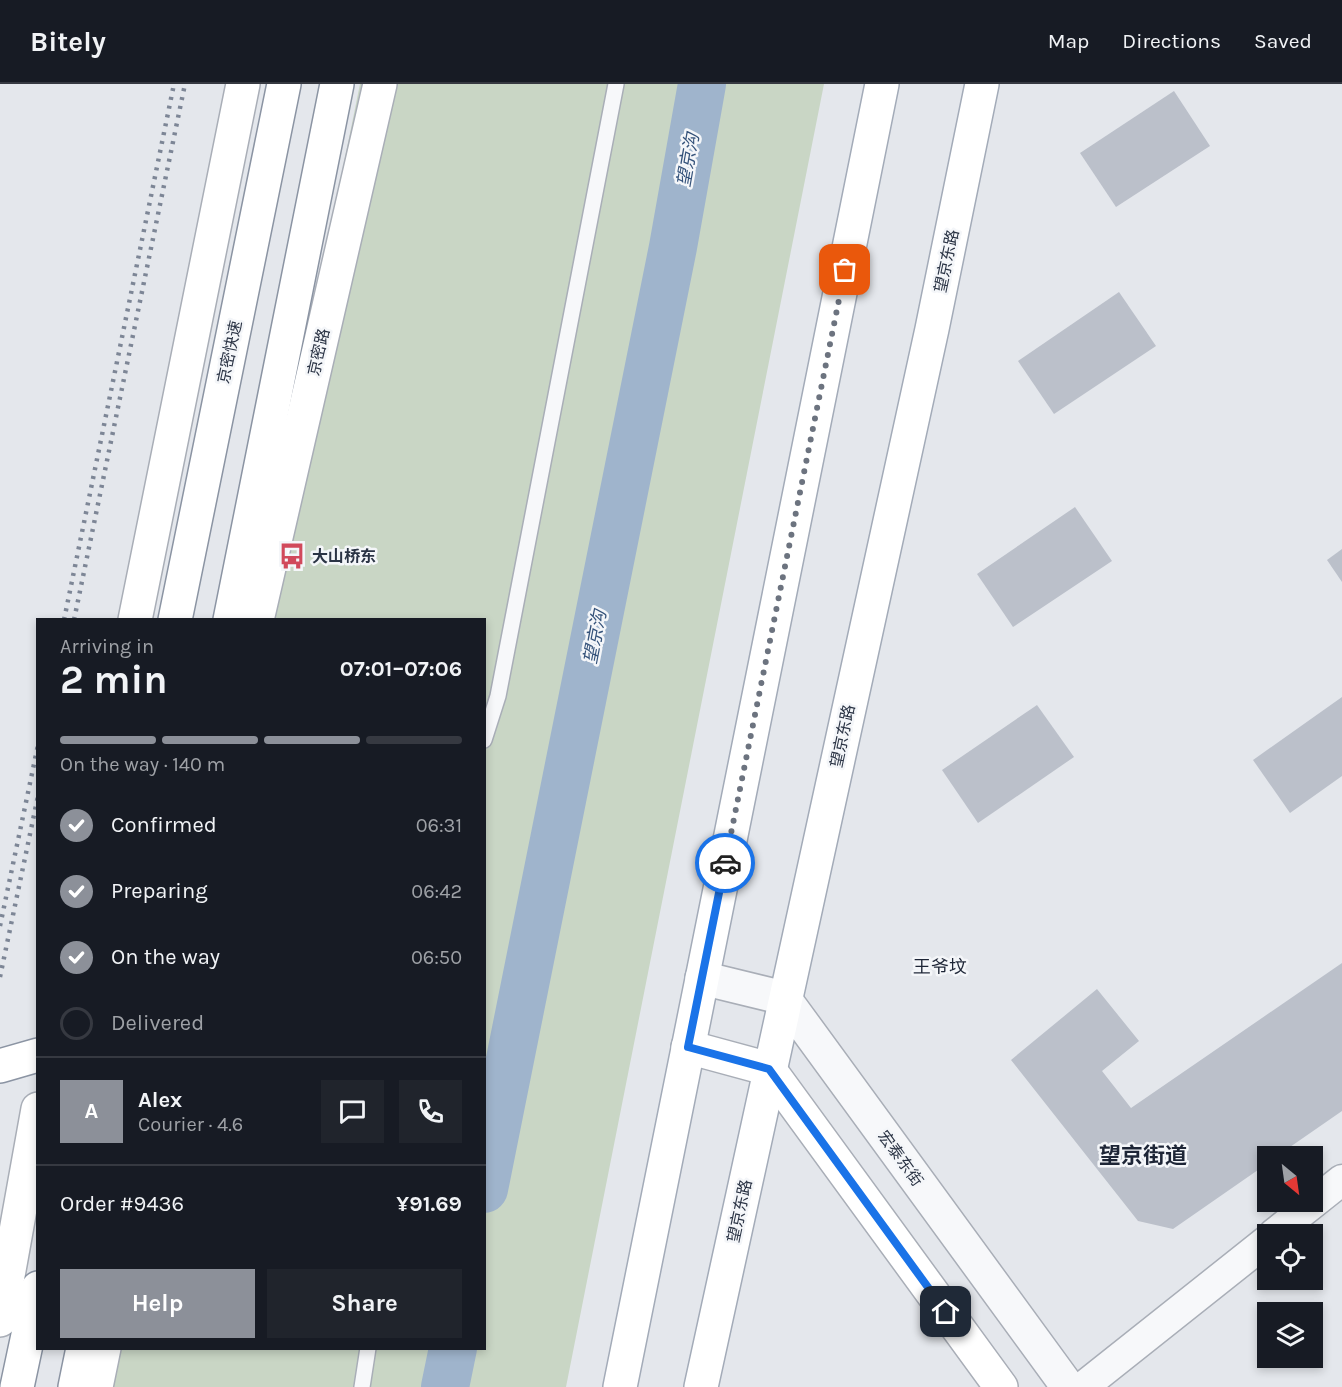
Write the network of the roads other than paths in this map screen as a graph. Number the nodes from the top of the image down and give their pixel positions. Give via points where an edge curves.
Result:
1 (243, 84) edge
2 (284, 84) edge
3 (337, 84) edge
4 (380, 84) edge
5 (616, 84) edge
6 (882, 84) edge
7 (982, 84) edge
8 (135, 618) edge
9 (175, 618) edge
10 (230, 618) edge
11 (257, 618) edge
12 (486, 734) edge
13 (702, 978) junction
14 (784, 998) junction
15 (688, 1047) junction
16 (36, 1056) edge
17 (0, 1066) edge
18 (769, 1069) junction
19 (36, 1119) edge
20 (1342, 1180) edge
21 (1287, 1224) edge
22 (1257, 1248) edge
23 (36, 1297) edge
24 (0, 1320) edge
25 (83, 1350) edge
26 (104, 1350) edge
27 (368, 1350) edge
28 (17, 1387) edge
29 (75, 1387) edge
30 (96, 1387) edge
31 (362, 1387) edge
32 (620, 1387) edge
33 (701, 1387) edge
34 (1000, 1387) edge
35 (1068, 1387) edge
36 (1083, 1387) edge

1 - 8 main road
2 - 9 main road, 京密快速
3 - 10 main road
4 - 11 main road, 京密路
5 - 12 lane via 498,696
6 - 13 main road
7 - 14 main road, 望京东路
13 - 14 street
13 - 15 main road
14 - 18 main road, 望京东路
14 - 35 street, 宏泰东街
15 - 18 main road
15 - 32 main road
16 - 17 main road
18 - 33 main road, 望京东路
18 - 34 main road
19 - 24 main road
20 - 21 street
22 - 36 street
23 - 28 main road
25 - 29 main road
26 - 30 main road
27 - 31 lane

